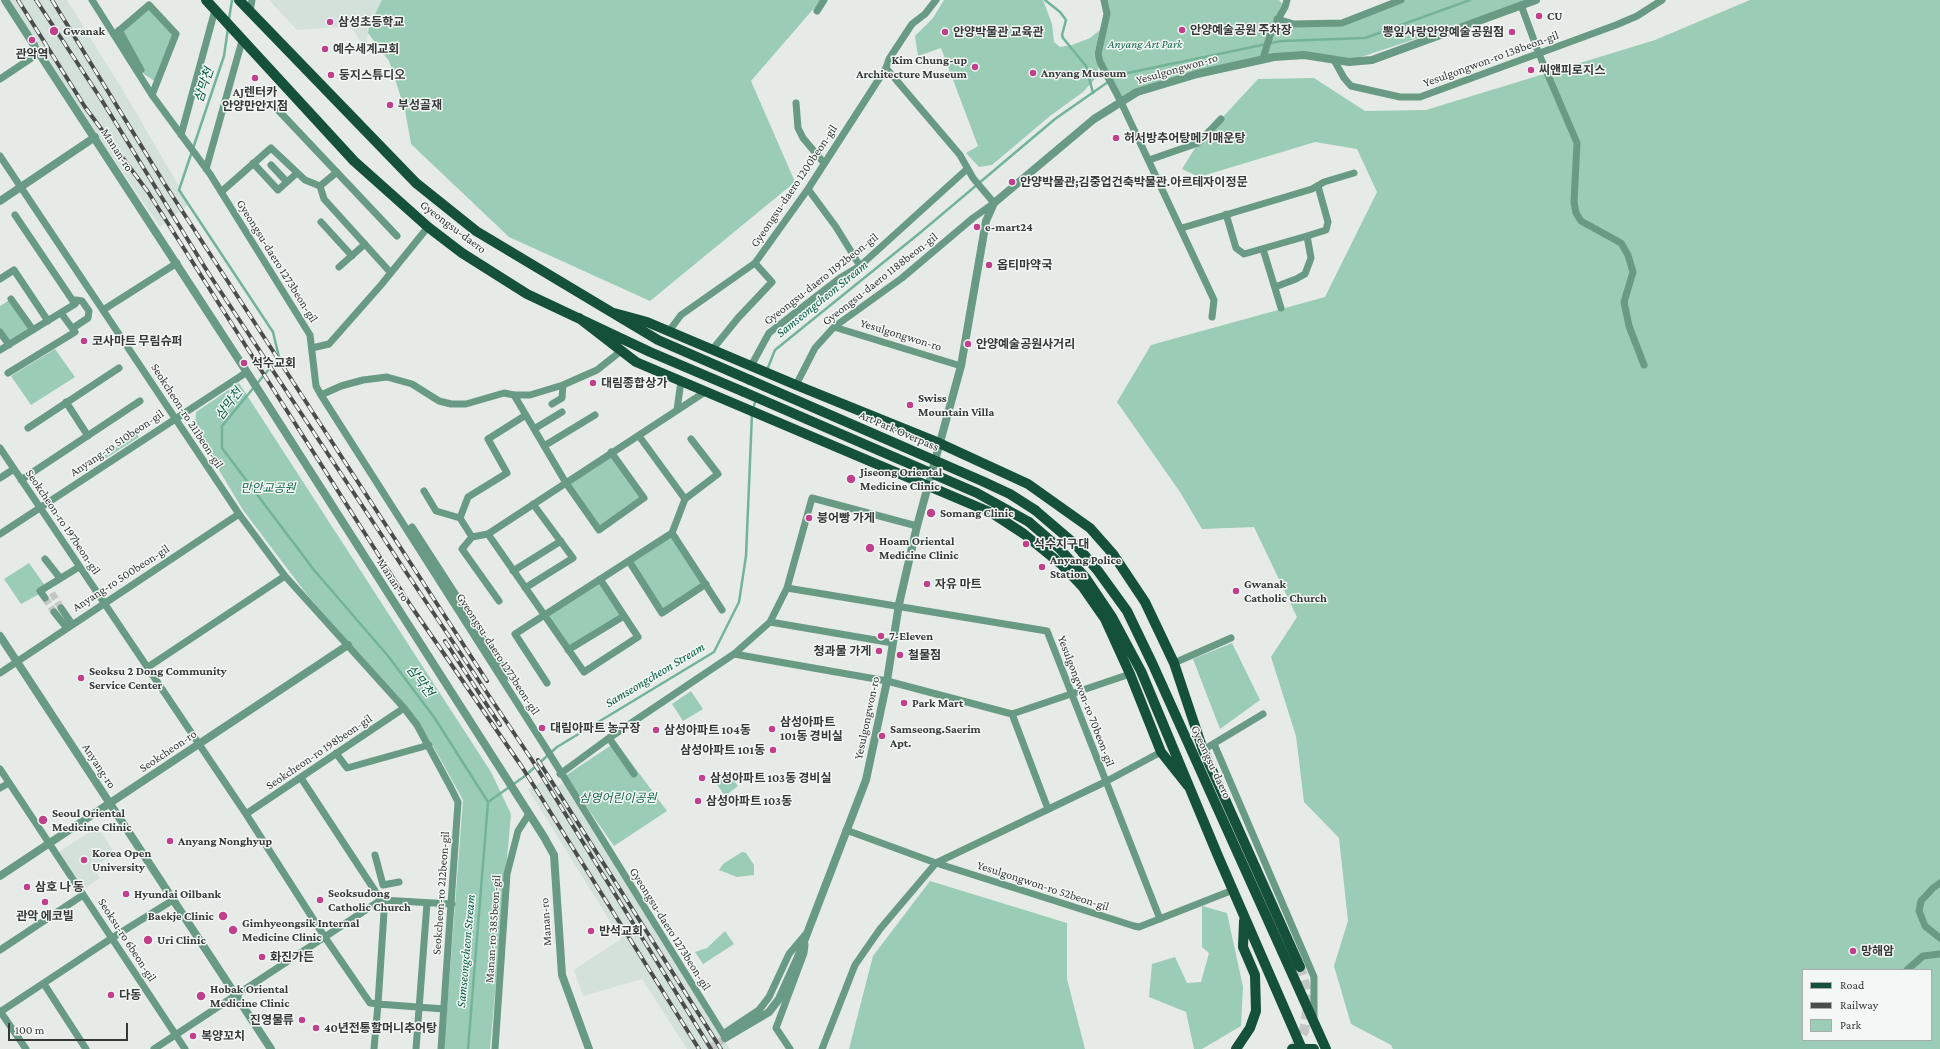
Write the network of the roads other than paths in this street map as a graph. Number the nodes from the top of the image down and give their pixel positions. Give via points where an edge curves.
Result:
1 (5, 0) edge
2 (92, 0) edge
3 (206, 0) edge
4 (239, 0) edge
5 (252, 0) edge
6 (824, 0) edge
7 (936, 0) edge
8 (1104, 0) edge
9 (1287, 0) edge
10 (1401, 0) edge
11 (1536, 0) edge
12 (1662, 0) edge
13 (1521, 5) junction
14 (250, 11) junction
15 (817, 11) dead end
16 (216, 12) junction
17 (1277, 19) junction
18 (117, 33) junction
19 (240, 39) junction
20 (37, 49) junction
21 (1539, 54) junction
22 (1264, 56) junction
23 (1334, 60) junction
24 (886, 68) junction
25 (144, 74) dead end
26 (0, 79) edge
27 (152, 95) junction
28 (1119, 98) junction
29 (796, 103) dead end
30 (278, 110) dead end
31 (1221, 119) dead end
32 (94, 137) junction
33 (182, 137) junction
34 (0, 156) edge
35 (1149, 160) junction
36 (253, 163) junction
37 (824, 163) junction
38 (271, 165) dead end
39 (205, 168) junction
40 (967, 169) junction
41 (337, 172) junction
42 (297, 173) junction
43 (1354, 173) dead end
44 (287, 182) junction
45 (320, 186) junction
46 (1318, 186) junction
47 (21, 187) junction
48 (808, 189) junction
49 (221, 192) junction
50 (992, 199) junction
51 (0, 201) edge
52 (1226, 214) junction
53 (15, 215) dead end
54 (322, 222) dead end
55 (428, 227) junction
56 (1182, 228) junction
57 (397, 236) dead end
58 (1307, 236) junction
59 (365, 244) junction
60 (1262, 249) junction
61 (352, 256) junction
62 (176, 263) junction
63 (755, 263) junction
64 (860, 266) junction
65 (339, 267) dead end
66 (390, 272) junction
67 (0, 279) edge
68 (1275, 286) junction
69 (11, 299) dead end
70 (76, 300) dead end
71 (1281, 308) dead end
72 (103, 310) junction
73 (61, 313) junction
74 (614, 313) junction
75 (1212, 317) dead end
76 (579, 318) junction
77 (48, 321) junction
78 (834, 327) junction
79 (73, 328) junction
80 (33, 330) junction
81 (669, 331) junction
82 (0, 332) edge
83 (9, 345) junction
84 (312, 348) junction
85 (0, 350) edge
86 (712, 350) junction
87 (621, 351) junction
88 (1644, 365) dead end
89 (961, 366) junction
90 (752, 367) junction
91 (119, 368) dead end
92 (8, 372) dead end
93 (249, 374) junction
94 (750, 380) joint
95 (681, 381) junction
96 (792, 384) junction
97 (563, 385) junction
98 (705, 392) junction
99 (320, 395) junction
100 (514, 395) junction
101 (140, 401) dead end
102 (66, 402) junction
103 (552, 404) dead end
104 (677, 410) junction
105 (562, 412) dead end
106 (526, 415) junction
107 (595, 415) dead end
108 (175, 418) junction
109 (28, 428) dead end
110 (534, 429) junction
111 (88, 436) junction
112 (639, 436) junction
113 (691, 440) dead end
114 (939, 443) junction
115 (544, 446) junction
116 (0, 448) edge
117 (611, 452) junction
118 (14, 469) junction
119 (0, 478) edge
120 (22, 480) junction
121 (566, 484) junction
122 (928, 487) junction
123 (424, 491) dead end
124 (685, 499) junction
125 (533, 504) junction
126 (40, 507) junction
127 (1035, 510) joint
128 (239, 514) junction
129 (460, 518) junction
130 (917, 526) junction
131 (412, 527) dead end
132 (672, 533) junction
133 (0, 534) edge
134 (488, 534) junction
135 (472, 537) junction
136 (561, 541) junction
137 (45, 559) dead end
138 (629, 561) junction
139 (79, 567) junction
140 (513, 571) junction
141 (285, 576) junction
142 (60, 578) junction
143 (600, 580) junction
144 (706, 584) junction
145 (48, 586) junction
146 (525, 588) junction
147 (787, 588) junction
148 (52, 593) tunnel mouth
149 (45, 598) dead end
150 (499, 601) dead end
151 (105, 602) junction
152 (899, 606) junction
153 (61, 608) tunnel mouth
154 (722, 610) dead end
155 (54, 612) tunnel mouth
156 (544, 616) junction
157 (624, 616) junction
158 (770, 622) junction
159 (69, 626) junction
160 (0, 636) edge
161 (1231, 638) dead end
162 (893, 643) junction
163 (348, 645) junction
164 (483, 645) junction
165 (568, 650) junction
166 (734, 654) junction
167 (17, 661) junction
168 (1174, 663) junction
169 (148, 667) junction
170 (0, 673) edge
171 (1130, 674) junction
172 (509, 677) dead end
173 (887, 681) junction
174 (547, 683) dead end
175 (1072, 693) junction
176 (404, 708) junction
177 (1012, 714) junction
178 (1263, 714) dead end
179 (609, 738) junction
180 (1214, 744) junction
181 (199, 745) junction
182 (428, 745) junction
183 (1161, 752) junction
184 (1204, 752) junction
185 (336, 753) junction
186 (0, 769) edge
187 (559, 773) junction
188 (634, 774) dead end
189 (301, 778) junction
190 (1206, 781) junction
191 (1105, 782) junction
192 (9, 783) junction
193 (1188, 786) junction
194 (0, 788) edge
195 (110, 804) junction
196 (1048, 809) junction
197 (246, 814) junction
198 (529, 814) junction
199 (846, 830) junction
200 (49, 844) junction
201 (375, 856) dead end
202 (936, 863) junction
203 (0, 876) edge
204 (399, 882) dead end
205 (1940, 883) edge
206 (1233, 890) junction
207 (83, 895) junction
208 (173, 900) junction
209 (381, 900) junction
210 (427, 903) junction
211 (452, 904) junction
212 (1244, 917) junction
213 (1160, 919) junction
214 (807, 934) junction
215 (324, 936) junction
216 (112, 938) junction
217 (1940, 938) edge
218 (0, 950) edge
219 (1940, 954) edge
220 (1300, 967) tunnel mouth
221 (1908, 969) edge
222 (44, 984) junction
223 (235, 995) junction
224 (378, 1004) junction
225 (419, 1007) junction
226 (444, 1009) junction
227 (0, 1012) edge
228 (1314, 1020) junction
229 (176, 1034) junction
230 (725, 1038) tunnel mouth
231 (26, 1049) edge
232 (86, 1049) edge
233 (154, 1049) edge
234 (185, 1049) edge
235 (271, 1049) edge
236 (374, 1049) edge
237 (416, 1049) edge
238 (441, 1049) edge
239 (494, 1049) edge
240 (589, 1049) edge
241 (790, 1049) edge
242 (822, 1049) edge
243 (1236, 1049) edge
244 (1292, 1049) edge
245 (1302, 1049) edge
246 (1314, 1049) edge
247 (1326, 1049) edge

1 - 20 street, Manan-ro
2 - 18 street
3 - 16 main road, Gyeongsu-daero
4 - 14 main road, Gyeongsu-daero
5 - 14 street
6 - 15 street
7 - 24 street, Gyeongsu-daero 1200beon-gil via 925,14 912,24
8 - 28 street via 1107,14 1098,54
9 - 17 street
10 - 17 street via 1342,23 1294,24
11 - 13 street, Yesulgongwon-ro
12 - 21 street, Yesulgongwon-ro 138beon-gil via 1637,16
13 - 21 street
13 - 23 street, Yesulgongwon-ro via 1372,60
14 - 74 main road, Gyeongsu-daero via 416,183 476,231
16 - 19 main road, Gyeongsu-daero
16 - 33 street
17 - 22 street via 1270,32
18 - 25 street
18 - 27 street
18 - 27 street via 149,5 176,34
19 - 39 street
19 - 55 main road, Gyeongsu-daero via 354,161
20 - 26 street
20 - 32 street, Manan-ro
21 - 23 street, Yesulgongwon-ro 138beon-gil via 1420,97 1400,97 1351,86
21 - 88 street via 1577,143 1574,202 1576,213 1581,221 1621,243 1628,255 1632,272 1624,302 1629,326
22 - 23 street, Yesulgongwon-ro via 1304,55
22 - 28 street, Yesulgongwon-ro
24 - 37 street, Gyeongsu-daero 1200beon-gil
24 - 40 street via 960,155
27 - 33 street
28 - 35 street
28 - 50 street, Yesulgongwon-ro
29 - 37 street via 798,128
30 - 41 street
31 - 35 street via 1198,143
32 - 47 street
32 - 62 street, Manan-ro
33 - 39 street, Gyeongsu-daero 1273beon-gil
34 - 47 street, Seokcheon-ro 211beon-gil
35 - 56 street
36 - 42 street via 271,148
36 - 44 street via 278,190
36 - 49 street
37 - 48 street, Gyeongsu-daero 1200beon-gil
38 - 44 street
39 - 49 street, Gyeongsu-daero 1273beon-gil
40 - 50 street
40 - 64 street, Gyeongsu-daero 1192beon-gil
41 - 45 street
41 - 57 street
42 - 44 street
42 - 45 street via 305,180
43 - 46 street
45 - 59 street via 324,199
46 - 52 street
46 - 58 street via 1328,222 1326,230
47 - 51 street
47 - 72 street, Seokcheon-ro 211beon-gil
48 - 63 street, Gyeongsu-daero 1200beon-gil
48 - 64 street
49 - 84 street, Gyeongsu-daero 1273beon-gil via 310,335
50 - 78 street, Gyeongsu-daero 1188beon-gil via 902,278
50 - 89 street, Yesulgongwon-ro
52 - 56 street
52 - 60 street via 1236,248 1244,254
53 - 73 street via 75,304
54 - 61 street
55 - 66 street
55 - 76 main road, Gyeongsu-daero via 462,253 527,294
56 - 75 street via 1214,300
58 - 60 street
58 - 68 street via 1311,258 1305,274
59 - 61 street
59 - 66 street
60 - 68 street
61 - 65 street
62 - 72 street
62 - 93 street, Manan-ro
63 - 81 street, Gyeongsu-daero 1200beon-gil via 681,315
63 - 86 street via 772,282
64 - 90 street, Gyeongsu-daero 1192beon-gil via 840,278 769,333
66 - 84 street via 381,286 328,344
67 - 77 street via 14,270
68 - 71 street
69 - 80 street
70 - 79 street via 82,301 89,311 88,318
72 - 108 street, Seokcheon-ro 211beon-gil
73 - 77 street
73 - 79 street
74 - 81 main road
74 - 94 main road, Gyeongsu-daero via 658,340
76 - 87 main road
76 - 193 main road, Gyeongsu-daero, bridge via 650,352 976,493 1029,522 1084,576 1112,616 1141,672
77 - 80 street
78 - 89 street, Yesulgongwon-ro
78 - 96 street, Gyeongsu-daero 1188beon-gil via 815,348
79 - 92 street via 75,332
80 - 83 street
81 - 86 main road
82 - 83 street
83 - 85 street
84 - 99 street, Gyeongsu-daero 1273beon-gil via 316,386
86 - 90 main road
87 - 95 main road via 636,362
87 - 97 street via 597,370
89 - 114 street, Yesulgongwon-ro
90 - 96 main road
91 - 102 street
93 - 108 street, Anyang-ro 510beon-gil
93 - 198 street, Manan-ro
94 - 127 main road, Art Park Overpass, bridge via 982,480
95 - 98 main road
95 - 104 street
96 - 114 main road
97 - 100 street via 530,395
97 - 103 street via 562,398
98 - 104 street
98 - 122 main road
99 - 100 street via 363,380 387,377 412,384 439,401 450,404 466,404 504,393
99 - 164 street, Gyeongsu-daero 1273beon-gil
100 - 106 street
101 - 111 street
102 - 109 street
102 - 111 street
104 - 112 street
105 - 110 street
106 - 110 street
106 - 129 street via 488,439 507,473 468,497
107 - 115 street
108 - 126 street, Anyang-ro 510beon-gil
108 - 128 street, Seokcheon-ro 211beon-gil
110 - 115 street
111 - 120 street
112 - 117 street
112 - 124 street
113 - 124 street via 718,474
114 - 122 street, Yesulgongwon-ro
114 - 168 main road via 1028,484 1090,528 1113,554 1145,602
115 - 121 street
116 - 118 street, Seokcheon-ro 197beon-gil
117 - 121 street
117 - 121 street via 644,498 625,512 599,530
118 - 119 street
118 - 120 street, Seokcheon-ro 197beon-gil
120 - 126 street, Seokcheon-ro 197beon-gil
121 - 125 street
122 - 130 street, Yesulgongwon-ro
122 - 171 main road via 992,513 1024,534 1062,565 1082,586 1105,619
123 - 129 street via 436,511
124 - 132 street
125 - 134 street
125 - 136 street
126 - 133 street, Anyang-ro 510beon-gil
126 - 139 street, Seokcheon-ro 197beon-gil
127 - 190 main road, Gyeongsu-daero via 1076,545 1127,611
128 - 141 street, Seokcheon-ro 211beon-gil
128 - 151 street, Anyang-ro 500beon-gil
129 - 135 street
130 - 147 street via 812,498
130 - 152 street, Yesulgongwon-ro
131 - 164 street
132 - 138 street
132 - 144 street
134 - 135 street
134 - 140 street
135 - 150 street via 462,549
136 - 140 street
136 - 146 street via 573,558
137 - 142 street
138 - 143 street
138 - 144 street via 662,612
139 - 142 street
139 - 151 street, Seokcheon-ro 197beon-gil
140 - 146 street
141 - 163 street, Seokcheon-ro 211beon-gil
141 - 169 street
142 - 145 street
143 - 156 street
143 - 157 street
144 - 154 street
145 - 148 street
145 - 149 street via 40,591
146 - 156 street
147 - 152 street
147 - 158 street
151 - 159 street, Anyang-ro 500beon-gil
151 - 169 street, Seokcheon-ro 197beon-gil
152 - 162 street, Yesulgongwon-ro
152 - 175 street, Yesulgongwon-ro 70beon-gil via 1047,631
153 - 159 street
155 - 159 street
156 - 165 street
156 - 174 street via 516,634
157 - 165 street
157 - 165 street via 638,637 584,672
158 - 162 street
158 - 166 street
159 - 167 street, Anyang-ro 500beon-gil
160 - 167 street, Anyang-ro
161 - 168 street
162 - 173 street, Yesulgongwon-ro
163 - 176 street, Seokcheon-ro 212beon-gil
163 - 181 street, Seokcheon-ro
164 - 172 street
164 - 187 street, Gyeongsu-daero 1273beon-gil
166 - 173 street
166 - 179 street
167 - 170 street, Anyang-ro 500beon-gil
167 - 195 street, Anyang-ro
168 - 184 main road
169 - 181 street, Seokcheon-ro 197beon-gil
171 - 175 street
171 - 183 main road
173 - 177 street
173 - 199 street, Yesulgongwon-ro via 866,780
175 - 177 street
175 - 191 street, Yesulgongwon-ro 70beon-gil
176 - 182 street, Seokcheon-ro 212beon-gil
176 - 185 street, Seokcheon-ro 198beon-gil
177 - 196 street
178 - 180 street
179 - 187 street
179 - 188 street
180 - 184 street
180 - 228 street via 1314,977
181 - 195 street, Seokcheon-ro
181 - 197 street
182 - 185 street via 347,768
182 - 211 street, Seokcheon-ro 212beon-gil via 458,802
183 - 191 street
183 - 193 main road
184 - 190 main road
184 - 220 main road
185 - 189 street, Seokcheon-ro 198beon-gil
186 - 192 street, Seoksu-ro 6beon-gil
187 - 214 street, Gyeongsu-daero 1273beon-gil via 723,1034 758,1010 768,997 789,954
189 - 197 street, Seokcheon-ro 198beon-gil
189 - 209 street
190 - 228 main road, Gyeongsu-daero
191 - 196 street
191 - 213 street, Yesulgongwon-ro 70beon-gil
192 - 194 street
192 - 200 street, Seoksu-ro 6beon-gil
193 - 206 main road
195 - 200 street, Seokcheon-ro
195 - 208 street, Anyang-ro
196 - 202 street
197 - 215 street
198 - 239 street, Manan-ro 385beon-gil via 518,831 507,874
198 - 240 street, Manan-ro via 554,855 562,975
199 - 202 street, Yesulgongwon-ro 52beon-gil
199 - 214 street, Yesulgongwon-ro
200 - 203 street, Seokcheon-ro
200 - 207 street, Seoksu-ro 6beon-gil
201 - 204 street via 383,885
202 - 213 street, Yesulgongwon-ro 52beon-gil via 1134,926 1139,927
202 - 242 street via 880,929 855,965
205 - 217 street via 1921,901 1919,911 1925,926
206 - 212 main road
206 - 213 street, Yesulgongwon-ro 52beon-gil
207 - 216 street, Seoksu-ro 6beon-gil
207 - 218 street
208 - 216 street
208 - 223 street, Anyang-ro
209 - 210 street
209 - 215 street
209 - 224 street via 384,912
210 - 211 street
210 - 225 street
211 - 226 street, Seokcheon-ro 212beon-gil
212 - 243 main road via 1243,947 1254,975 1256,1011 1250,1028
212 - 245 main road
214 - 230 street, Yesulgongwon-ro via 779,999 768,1012
214 - 241 street via 804,953 776,1028
215 - 223 street
215 - 224 street via 370,1003
216 - 222 street
216 - 229 street, Seoksu-ro 6beon-gil
219 - 221 street via 1923,956
222 - 227 street
222 - 232 street
223 - 229 street
223 - 235 street, Anyang-ro
224 - 225 street
224 - 236 street
225 - 226 street
225 - 237 street
226 - 238 street, Seokcheon-ro 212beon-gil
227 - 231 street
228 - 247 main road, Gyeongsu-daero
229 - 233 street
229 - 234 street, Seoksu-ro 6beon-gil
244 - 246 main road, bridge

